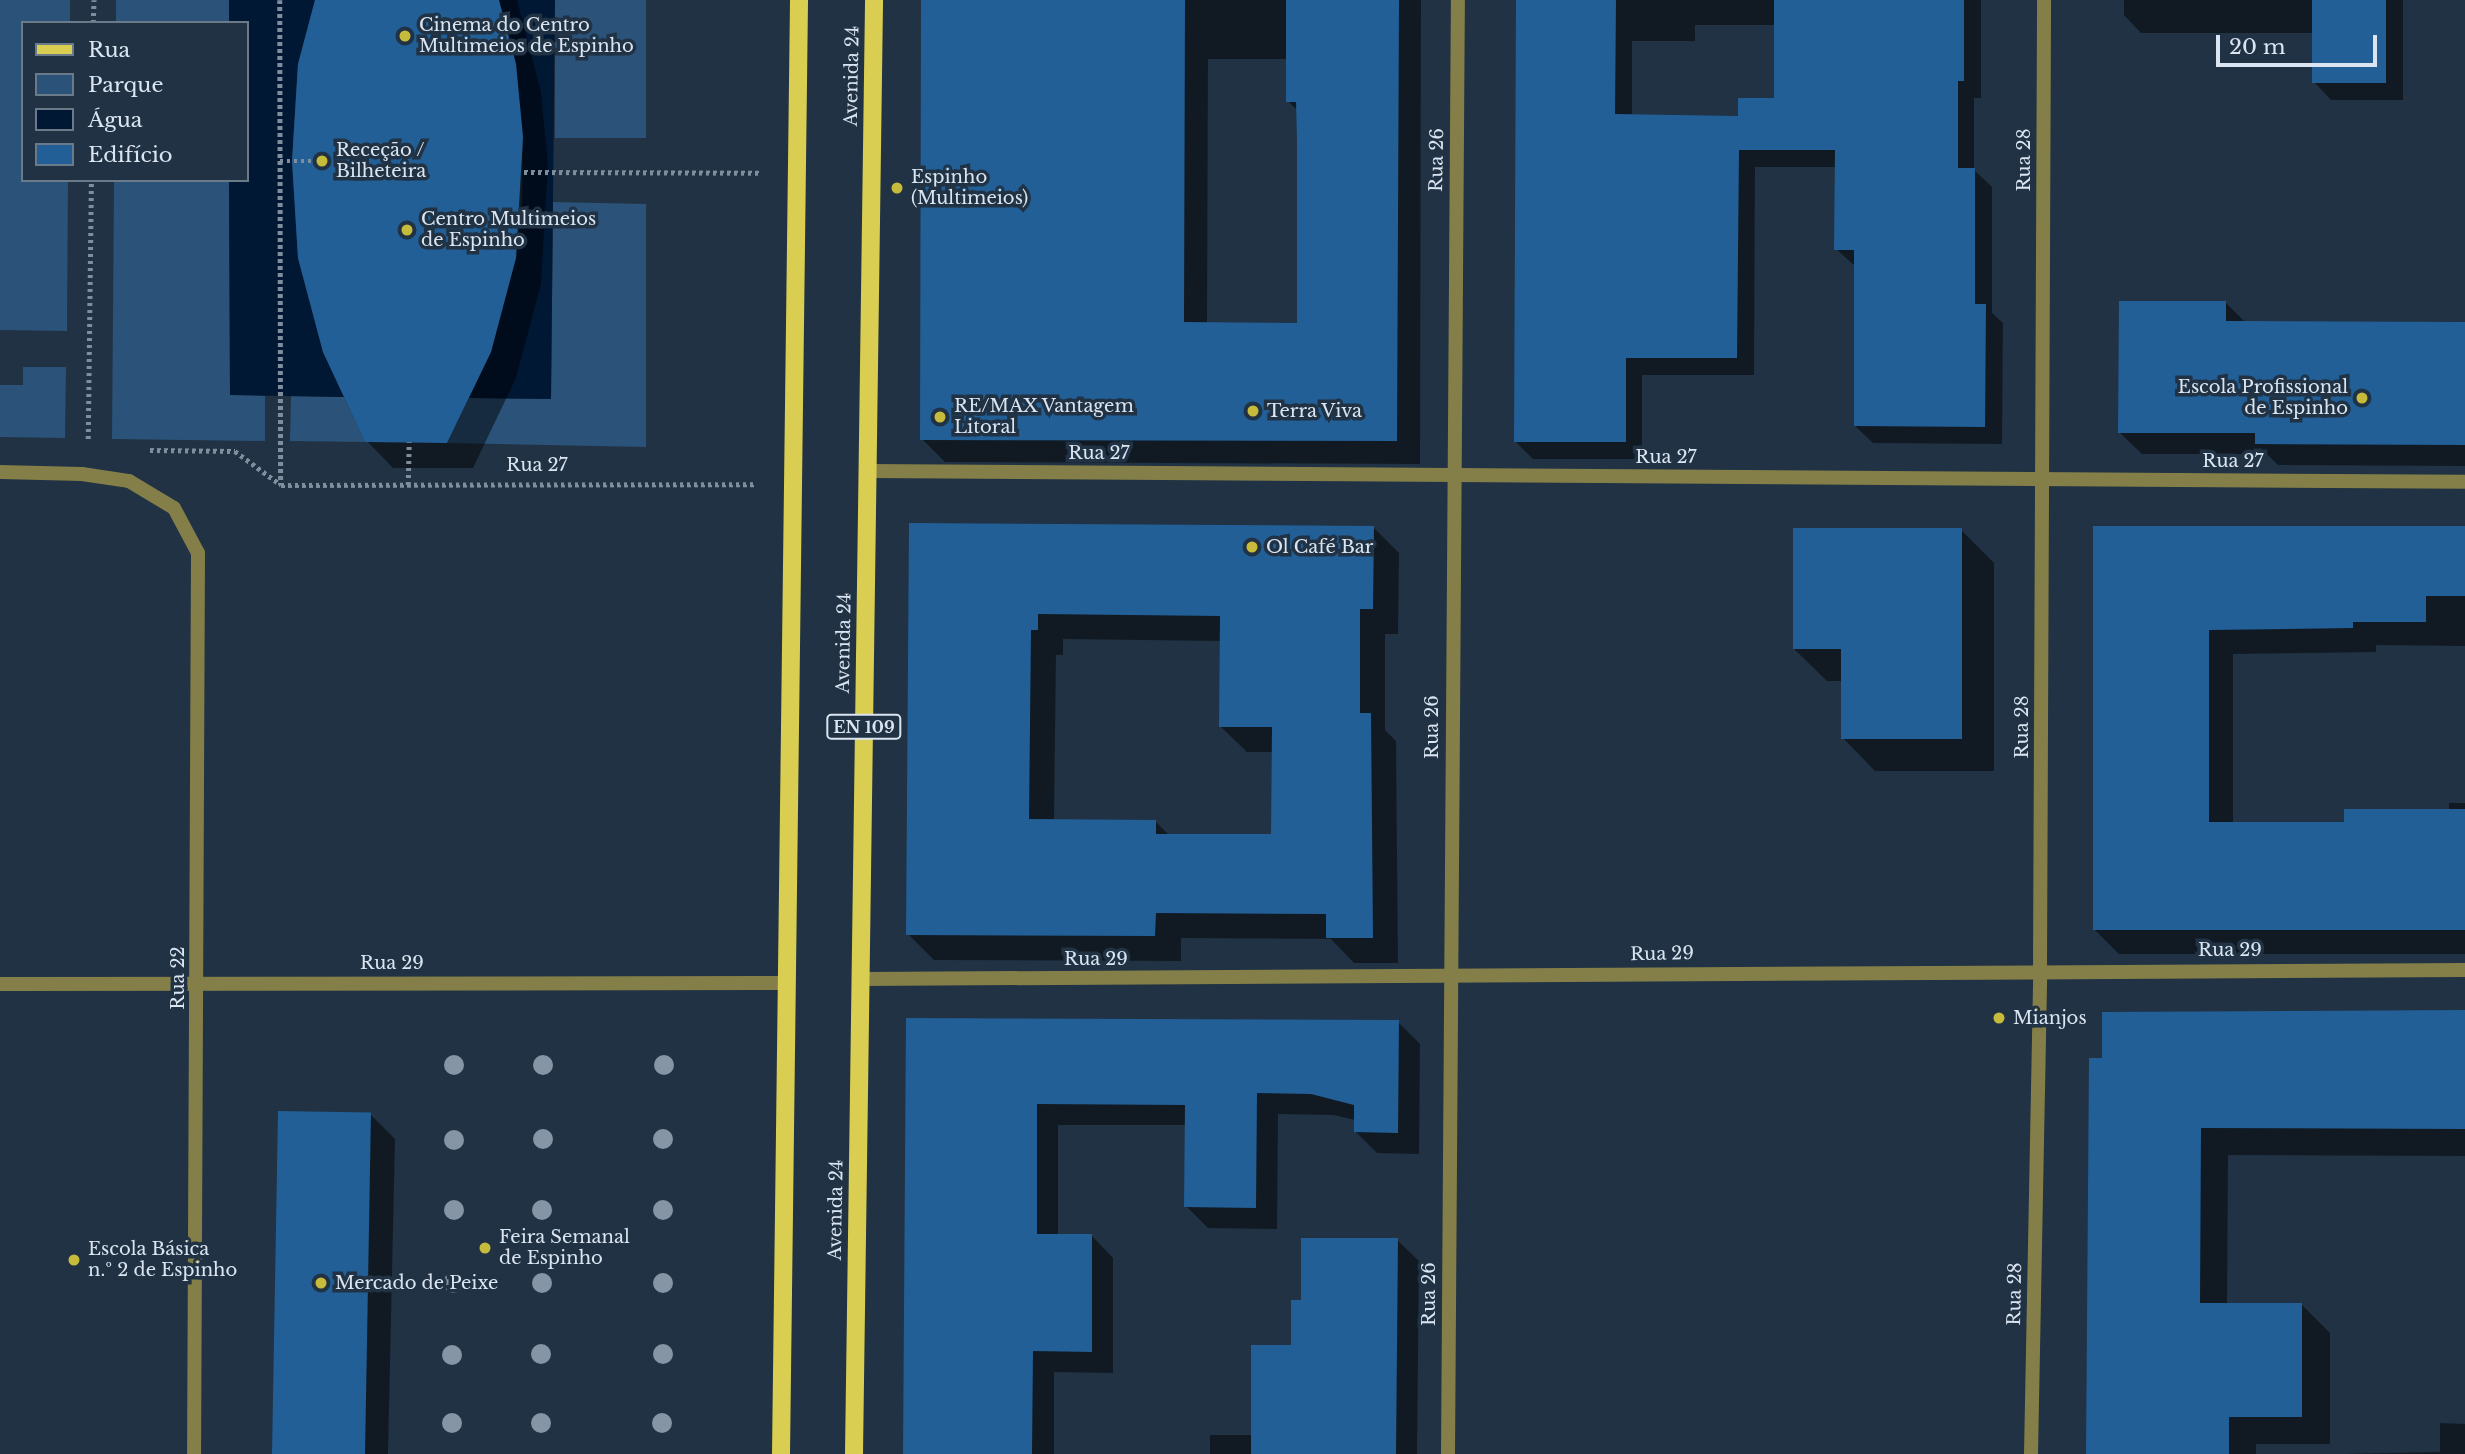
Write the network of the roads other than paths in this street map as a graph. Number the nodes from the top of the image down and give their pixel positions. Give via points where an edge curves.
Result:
1 (799, 0) edge
2 (874, 0) edge
3 (1458, 0) edge
4 (2044, 0) edge
5 (868, 471) junction
6 (0, 472) edge
7 (1453, 475) junction
8 (2042, 479) junction
9 (2465, 482) edge
10 (2040, 969) junction
11 (2465, 970) edge
12 (1451, 976) junction
13 (860, 979) junction
14 (197, 982) junction
15 (0, 984) edge
16 (785, 984) junction
17 (194, 1454) edge
18 (781, 1454) edge
19 (854, 1454) edge
20 (1448, 1454) edge
21 (2031, 1454) edge

1 - 16 main road
2 - 5 main road, Avenida 24 / EN 109
3 - 7 street, Rua 26
4 - 8 street, Rua 28
5 - 7 street, Rua 27
5 - 13 main road, Avenida 24 / EN 109
6 - 14 street, Rua 22 via 82,474 129,481 174,508 198,554
7 - 8 street, Rua 27
7 - 12 street, Rua 26
8 - 9 street, Rua 27
8 - 10 street, Rua 28
10 - 11 street, Rua 29
10 - 12 street, Rua 29
10 - 21 street, Rua 28
12 - 13 street, Rua 29
12 - 20 street, Rua 26
13 - 19 main road, Avenida 24 / EN 109
14 - 15 street, Rua 29
14 - 16 street, Rua 29
14 - 17 street, Rua 22
16 - 18 main road

